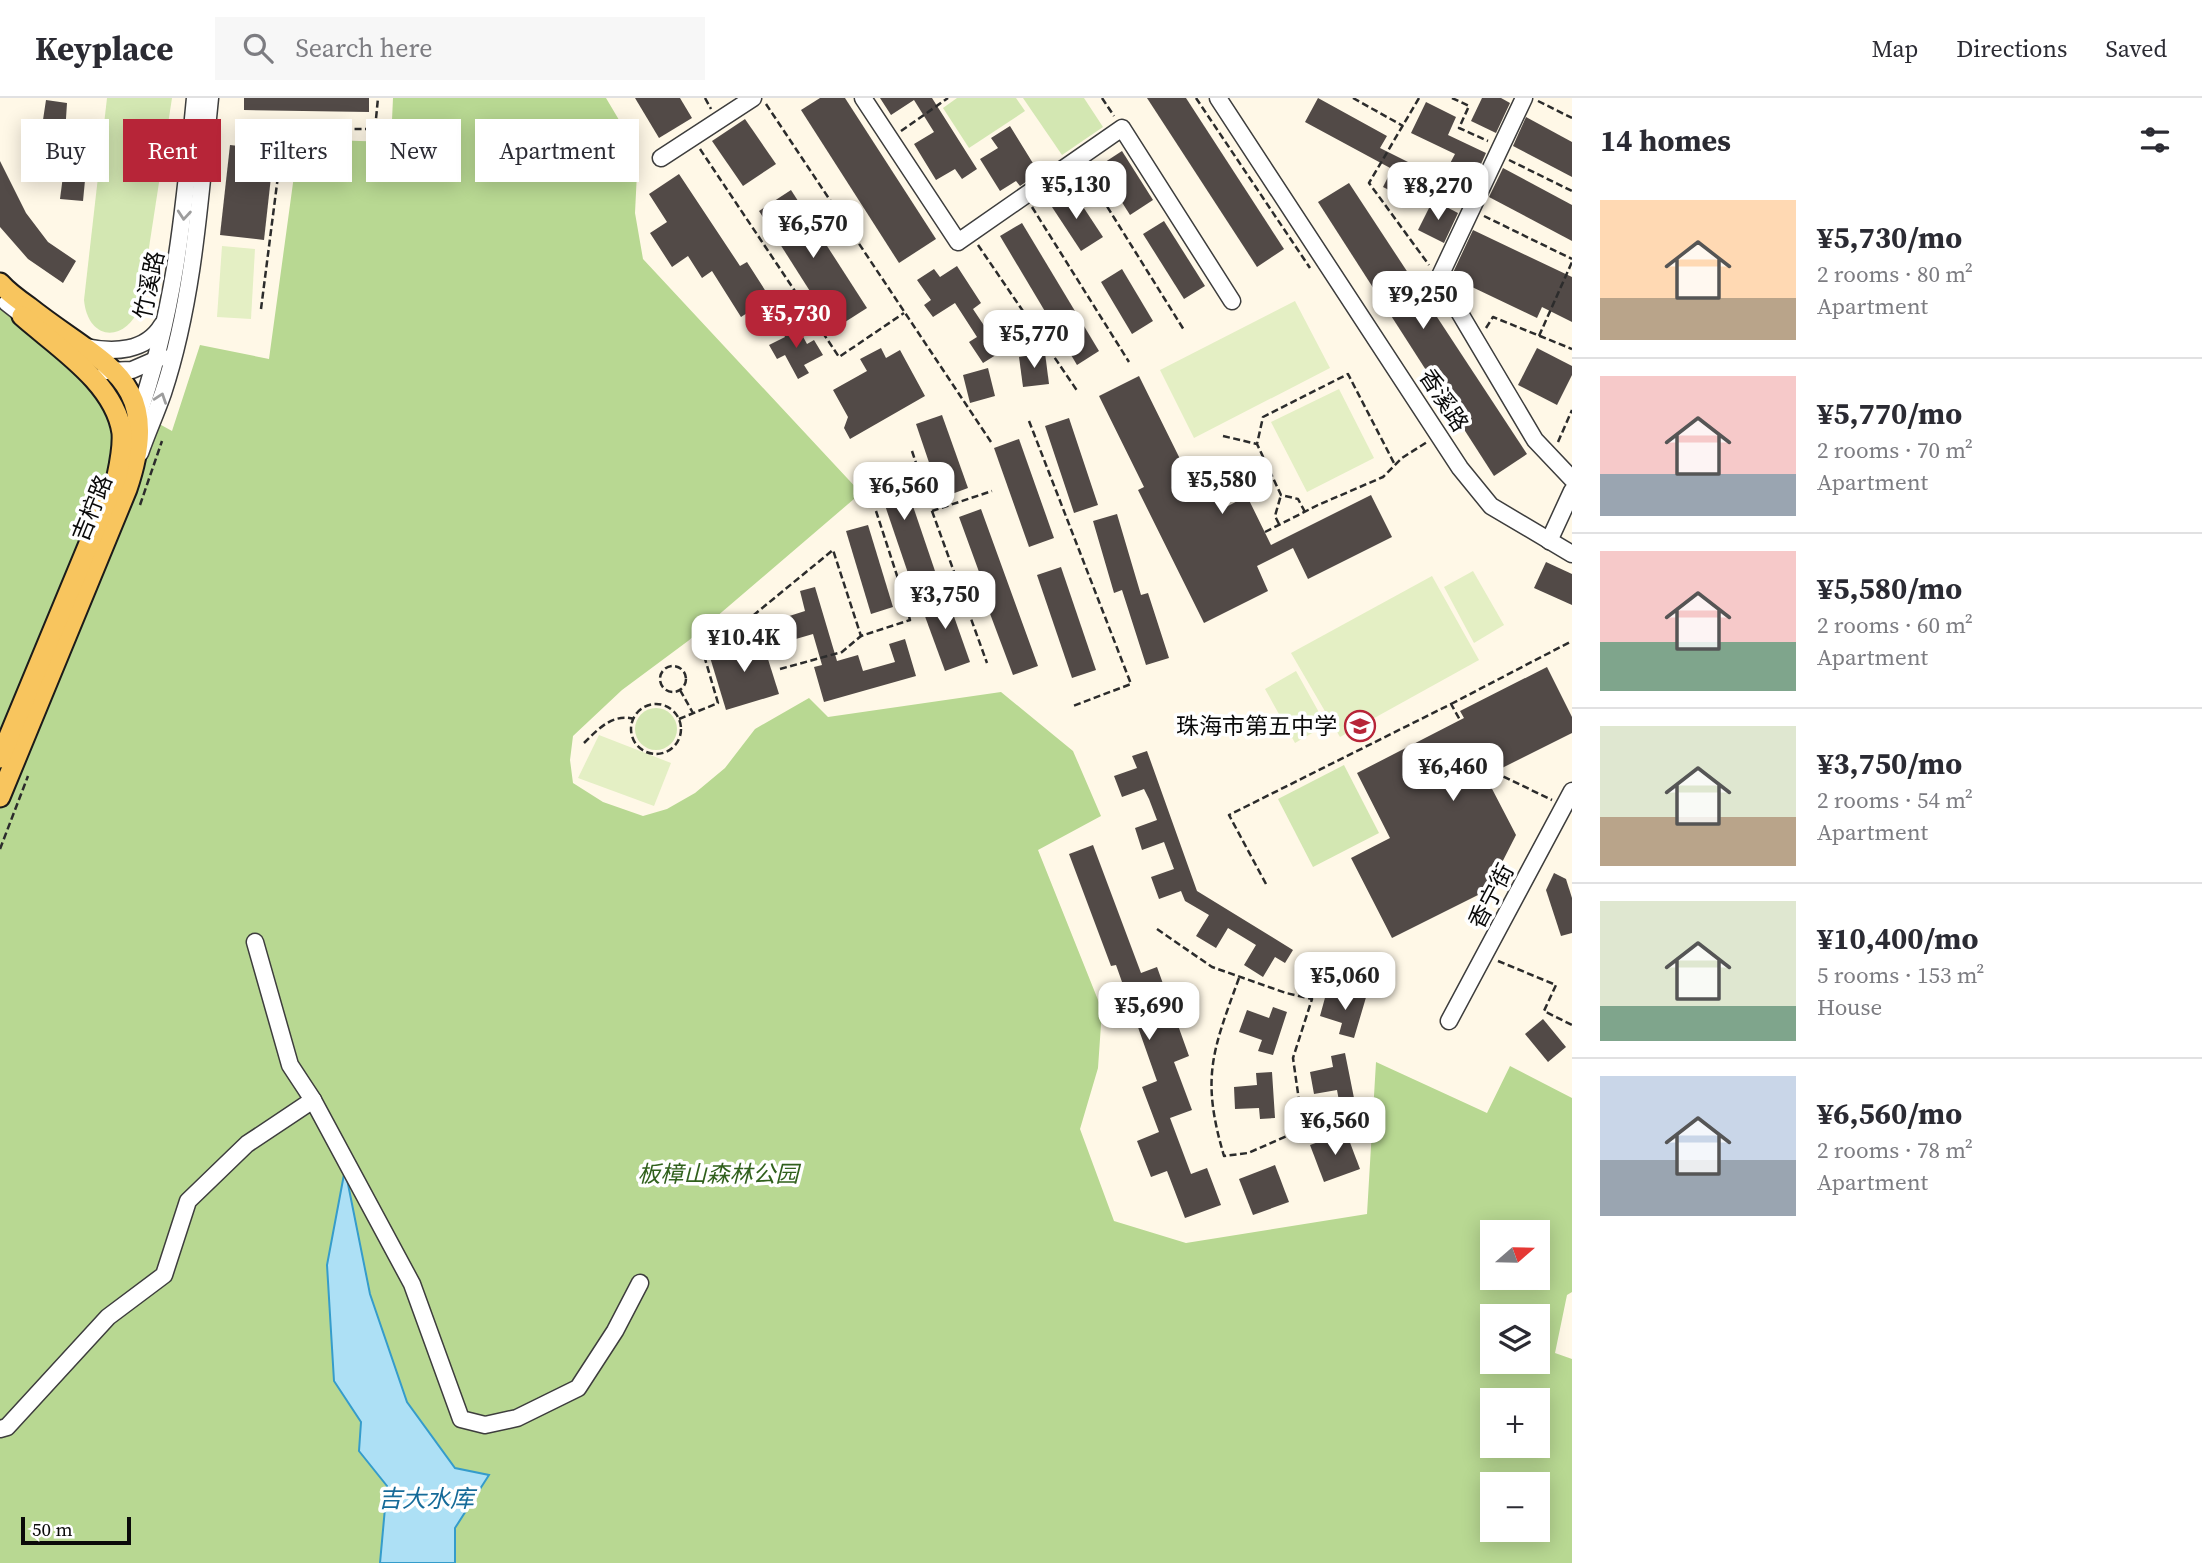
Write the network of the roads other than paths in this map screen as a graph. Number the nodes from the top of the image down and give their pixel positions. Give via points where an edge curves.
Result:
1 (195, 98) edge
2 (209, 98) edge
3 (753, 98) edge
4 (863, 98) edge
5 (1219, 98) edge
6 (1524, 98) edge
7 (661, 158) dead end
8 (0, 283) edge
9 (4, 300) edge
10 (1232, 301) dead end
11 (167, 317) junction
12 (176, 340) junction
13 (86, 347) junction
14 (155, 361) junction
15 (116, 372) junction
16 (138, 417) junction
17 (136, 462) junction
18 (117, 476) junction
19 (1572, 478) edge
20 (1572, 491) edge
21 (1549, 541) junction
22 (1572, 554) edge
23 (0, 758) edge
24 (0, 797) edge
25 (1568, 798) edge
26 (255, 942) dead end
27 (1449, 1021) dead end
28 (313, 1100) junction
29 (640, 1283) dead end
30 (0, 1429) edge

1 -> 11 street, 竹溪路 via 181,241
2 - 12 street, 竹溪路 via 199,211
3 - 7 street
4 - 10 street via 958,242 1122,128
5 - 21 street, 香溪路 via 1490,506
6 - 19 street via 1439,278 1535,440
8 - 13 main road, 吉柠路
9 - 15 street via 88,365
9 - 18 main road, 吉柠路 via 106,394 121,431
11 - 13 street via 140,345 114,351
11 - 14 street, 竹溪路
12 - 14 street
17 -> 12 street, 竹溪路 via 163,392
13 - 15 main road, 吉柠路
14 - 15 street
14 - 16 street, 竹溪路
15 - 16 main road, 吉柠路 via 130,392
16 - 17 main road, 吉柠路
16 - 18 street, 竹溪路
17 - 24 main road, 吉柠路
18 - 23 main road, 吉柠路
20 - 21 street
21 - 22 street, 香溪路
25 - 27 street, 香宁街
26 - 28 street via 290,1065
28 - 29 street via 412,1284 461,1419 485,1424 517,1418 578,1388
28 - 30 street via 247,1144 188,1201 164,1275 108,1317 7,1427

